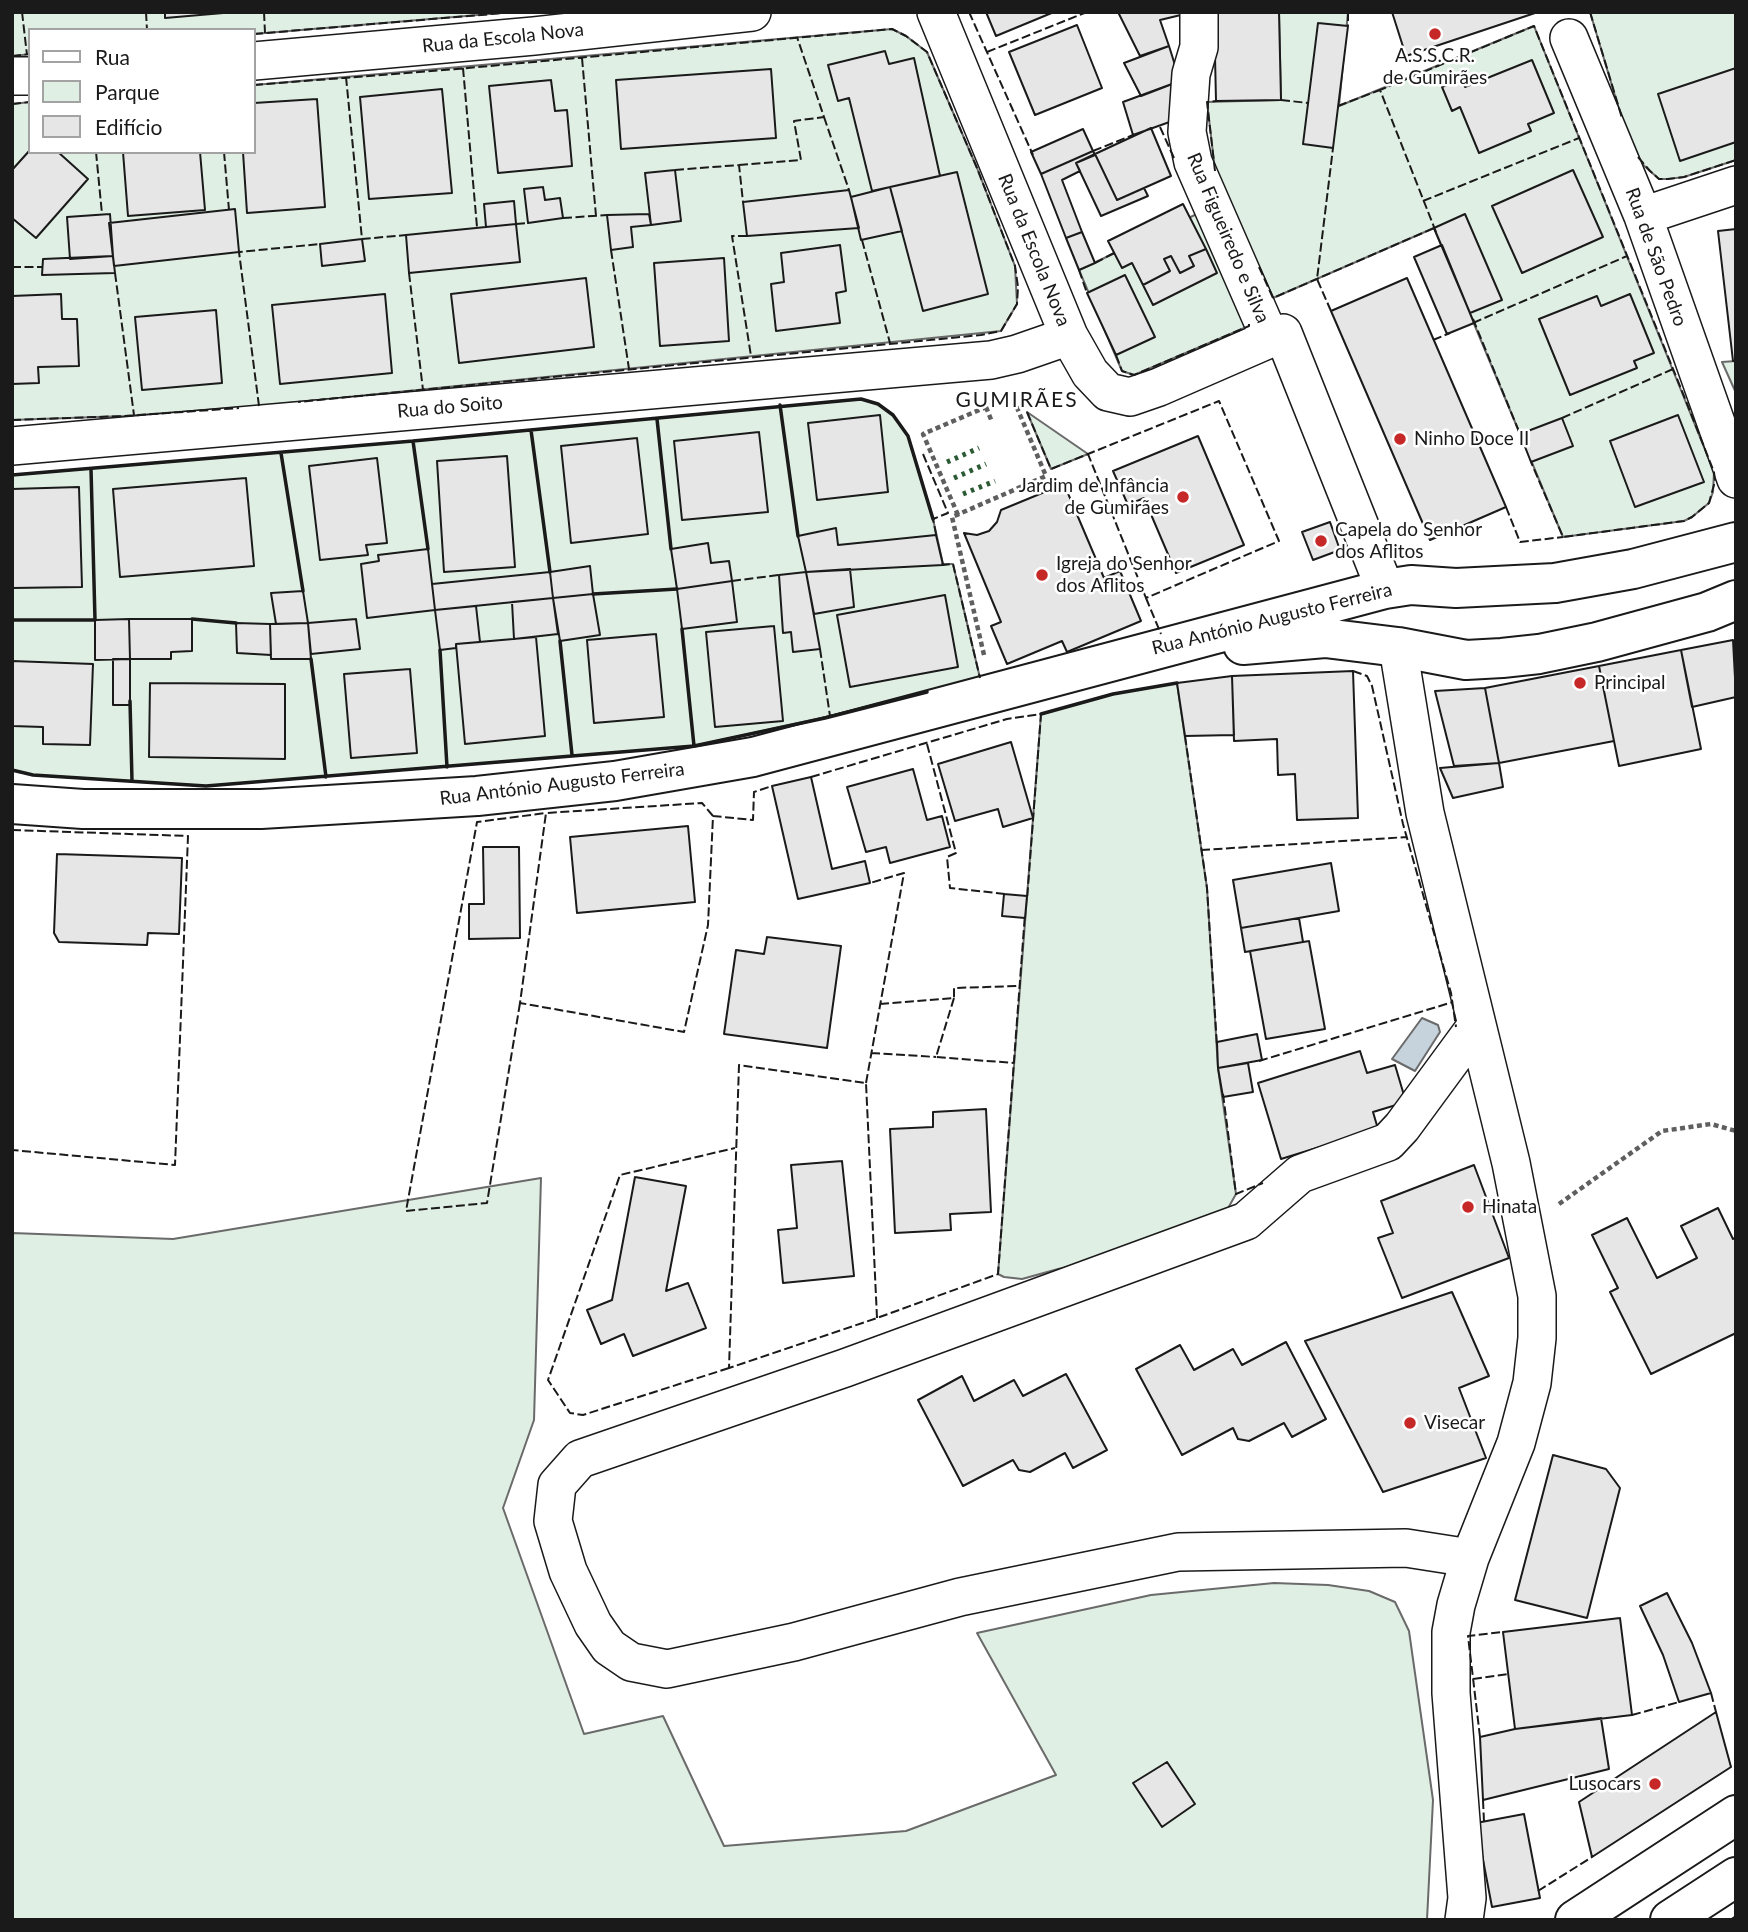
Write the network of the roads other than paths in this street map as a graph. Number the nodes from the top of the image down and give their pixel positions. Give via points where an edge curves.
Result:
1 (752, 12) edge
2 (936, 12) edge
3 (1199, 12) edge
4 (1569, 38) dead end
5 (256, 61) edge
6 (1736, 185) edge
7 (1643, 216) junction
8 (1069, 335) junction
9 (1270, 338) junction
10 (12, 446) edge
11 (1736, 479) edge
12 (1736, 542) edge
13 (1398, 587) junction
14 (1736, 600) edge
15 (1398, 648) junction
16 (1099, 664) junction
17 (12, 804) edge
18 (1478, 1025) junction
19 (1470, 1558) junction
20 (1736, 1815) edge
21 (1736, 1877) edge
22 (1464, 1920) edge
23 (1574, 1920) edge
24 (1670, 1920) edge

1 - 5 street, Rua da Escola Nova
2 - 8 street, Rua da Escola Nova
3 - 9 street, Rua Figueiredo e Silva via 1199,47 1191,74 1186,132 1193,162
4 - 7 street, Rua de São Pedro
6 - 7 street
7 - 11 street, Rua de São Pedro
8 - 9 street, Rua da Escola Nova via 1090,373 1108,391 1130,397
8 - 10 street, Rua do Soito via 991,360
9 - 13 street via 1283,333
12 - 13 street, Rua António Augusto Ferreira via 1633,569 1555,583
13 - 15 street via 1385,606 1383,620
13 - 16 street, Rua António Augusto Ferreira
14 - 15 street, Rua António Augusto Ferreira via 1654,628 1539,653 1466,660
15 - 16 street, Rua António Augusto Ferreira via 1325,638
15 - 18 street via 1425,813
16 - 17 street, Rua António Augusto Ferreira via 753,757 547,789 249,810
18 - 19 street via 1537,1296 1537,1338 1532,1383 1517,1443
18 - 19 street via 1388,1142 1300,1174 1245,1221 845,1368 580,1459 557,1485 553,1521 568,1571 609,1647 631,1662 667,1669 794,1642 960,1597 1178,1552 1406,1548
19 - 22 street via 1451,1632 1451,1693 1467,1898
20 - 23 street
21 - 24 street

